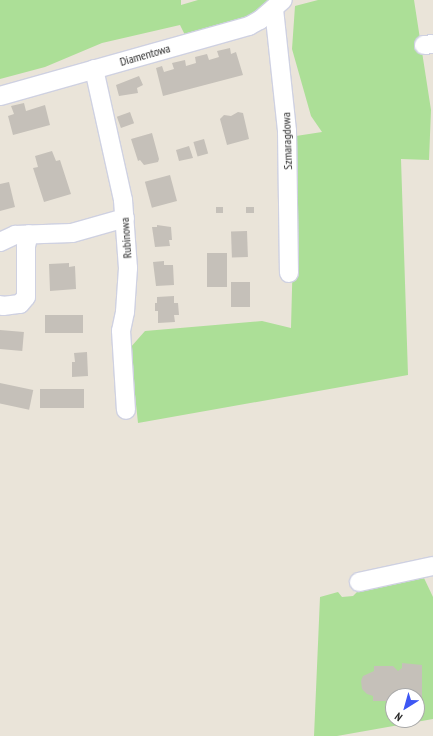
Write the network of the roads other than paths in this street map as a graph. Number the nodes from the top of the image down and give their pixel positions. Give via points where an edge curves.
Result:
1 (279, 5) edge
2 (94, 69) junction
3 (0, 96) edge
4 (124, 218) junction
5 (29, 234) junction
6 (0, 242) edge
7 (289, 273) dead end
8 (0, 305) edge
9 (126, 410) dead end
10 (433, 566) edge
11 (359, 582) dead end

1 - 2 street, Diamentowa via 248,26
1 - 7 street, Szmaragdowa via 287,131
2 - 3 street, Diamentowa
2 - 4 street, Rubinowa via 123,200
4 - 5 street via 72,232
4 - 9 street, Rubinowa via 128,268 121,331
5 - 6 street via 15,235
5 - 8 street via 26,246 26,297 20,304
10 - 11 street

